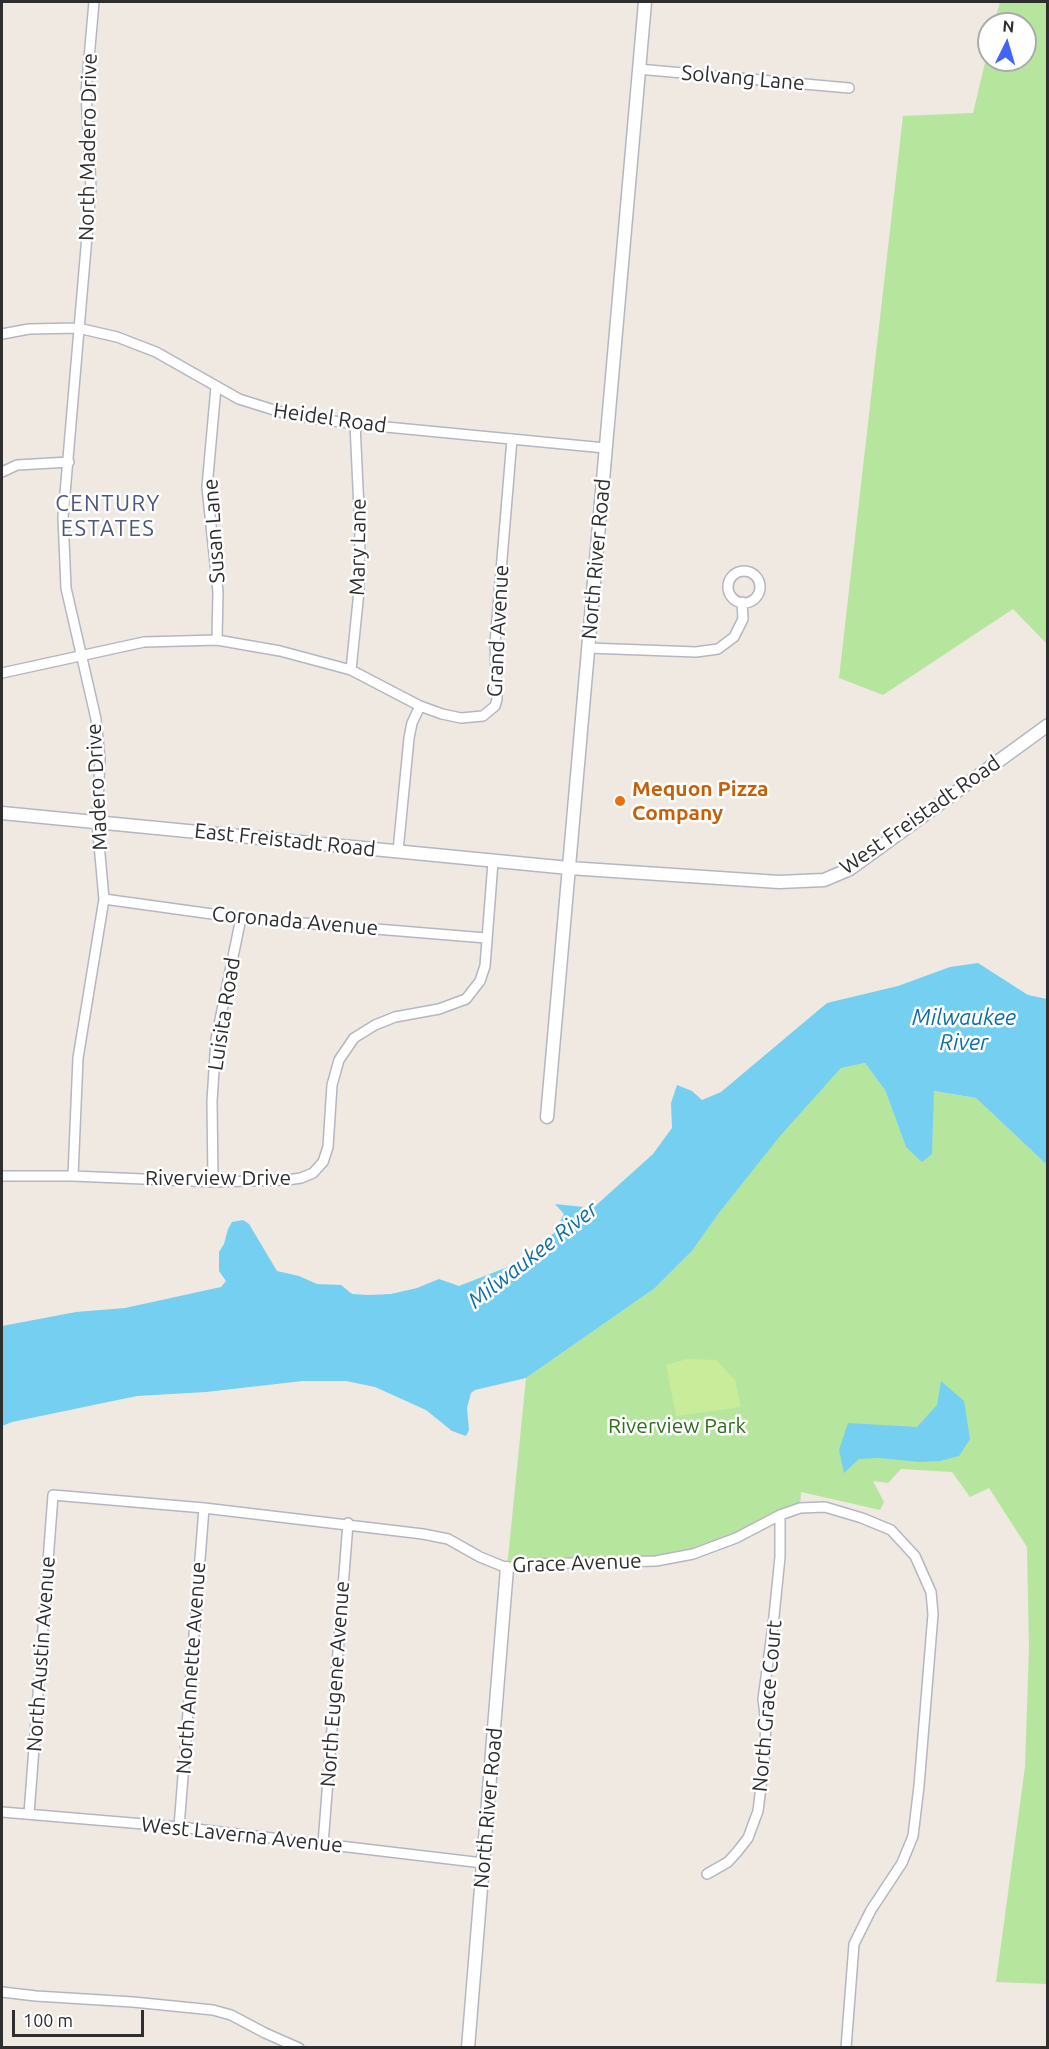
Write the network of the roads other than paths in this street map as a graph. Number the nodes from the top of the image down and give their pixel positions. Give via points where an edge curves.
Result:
1 (94, 2) edge
2 (645, 2) edge
3 (638, 69) junction
4 (849, 88) dead end
5 (78, 328) junction
6 (2, 334) edge
7 (216, 387) junction
8 (355, 424) junction
9 (512, 439) junction
10 (605, 448) junction
11 (69, 462) junction
12 (2, 472) edge
13 (742, 602) dead end
14 (217, 640) junction
15 (589, 648) junction
16 (81, 656) junction
17 (351, 670) junction
18 (2, 673) edge
19 (420, 705) junction
20 (1047, 725) edge
21 (2, 813) edge
22 (97, 822) junction
23 (398, 851) junction
24 (493, 862) junction
25 (569, 868) junction
26 (104, 899) junction
27 (241, 918) junction
28 (486, 938) junction
29 (547, 1117) dead end
30 (2, 1176) edge
31 (73, 1176) junction
32 (213, 1182) junction
33 (53, 1495) joint
34 (204, 1508) junction
35 (780, 1515) junction
36 (348, 1523) junction
37 (507, 1568) junction
38 (2, 1812) edge
39 (28, 1814) junction
40 (179, 1827) junction
41 (323, 1844) junction
42 (483, 1863) junction
43 (707, 1874) dead end
44 (2, 1992) edge
45 (299, 2048) edge
46 (468, 2048) edge
47 (846, 2048) edge

1 - 5 street, North Madero Drive via 86,92 91,189
2 - 3 street, North River Road
3 - 4 street, Solvang Lane
3 - 10 street, North River Road
5 - 6 street, Heidel Road
5 - 7 street, Heidel Road via 156,352
5 - 11 street, Madero Drive
7 - 8 street, Heidel Road via 274,411
7 - 14 street, Susan Lane via 207,487 218,592
8 - 9 street, Heidel Road
8 - 17 street, Mary Lane via 360,541
9 - 10 street, Heidel Road
9 - 19 street, Grand Avenue via 496,627 495,706 483,716 471,718
10 - 15 street, North River Road
11 - 12 street via 17,465
11 - 16 street, Madero Drive via 63,517 66,588
13 - 15 street via 743,619 734,637 718,650
14 - 16 street, Grand Avenue via 144,642
14 - 17 street, Grand Avenue via 280,651
15 - 25 street, North River Road
16 - 18 street, Grand Avenue
16 - 22 street, Madero Drive via 96,719 100,759
17 - 19 street, Grand Avenue
19 - 23 street via 408,738
20 - 25 street, West Freistadt Road via 850,869 824,880 779,882
21 - 22 street, East Freistadt Road
22 - 23 street, East Freistadt Road
22 - 26 street, Madero Drive
23 - 24 street, East Freistadt Road
24 - 25 street, East Freistadt Road
24 - 28 street, Riverview Drive
25 - 29 street, North River Road
26 - 27 street, Coronada Avenue
26 - 31 street, Madero Drive via 78,1059
27 - 28 street, Coronada Avenue
27 - 32 street, Luisita Road via 216,1039
28 - 32 street, Riverview Drive via 485,966 480,981 466,999 375,1025 346,1048 332,1085 328,1148 313,1173 287,1180
30 - 31 street, Riverview Drive
31 - 32 street, Riverview Drive
33 - 34 street, Grace Avenue
33 - 39 street, North Austin Avenue
34 - 36 street, Grace Avenue
34 - 40 street, North Annette Avenue
35 - 37 street, Grace Avenue via 693,1554 656,1560
35 - 43 street, North Grace Court via 780,1557 764,1699 764,1763 758,1811 748,1838 737,1852
35 - 47 street, Grace Avenue via 800,1508 825,1507 891,1530 915,1556 931,1592 933,1614 913,1836 902,1863 870,1910 854,1944
36 - 37 street, Grace Avenue via 448,1539
36 - 41 street, North Eugene Avenue
37 - 42 street, North River Road
38 - 39 street, West Laverna Avenue
39 - 40 street, West Laverna Avenue
40 - 41 street, West Laverna Avenue
41 - 42 street, West Laverna Avenue
42 - 46 street, North River Road
44 - 45 street via 207,2009

